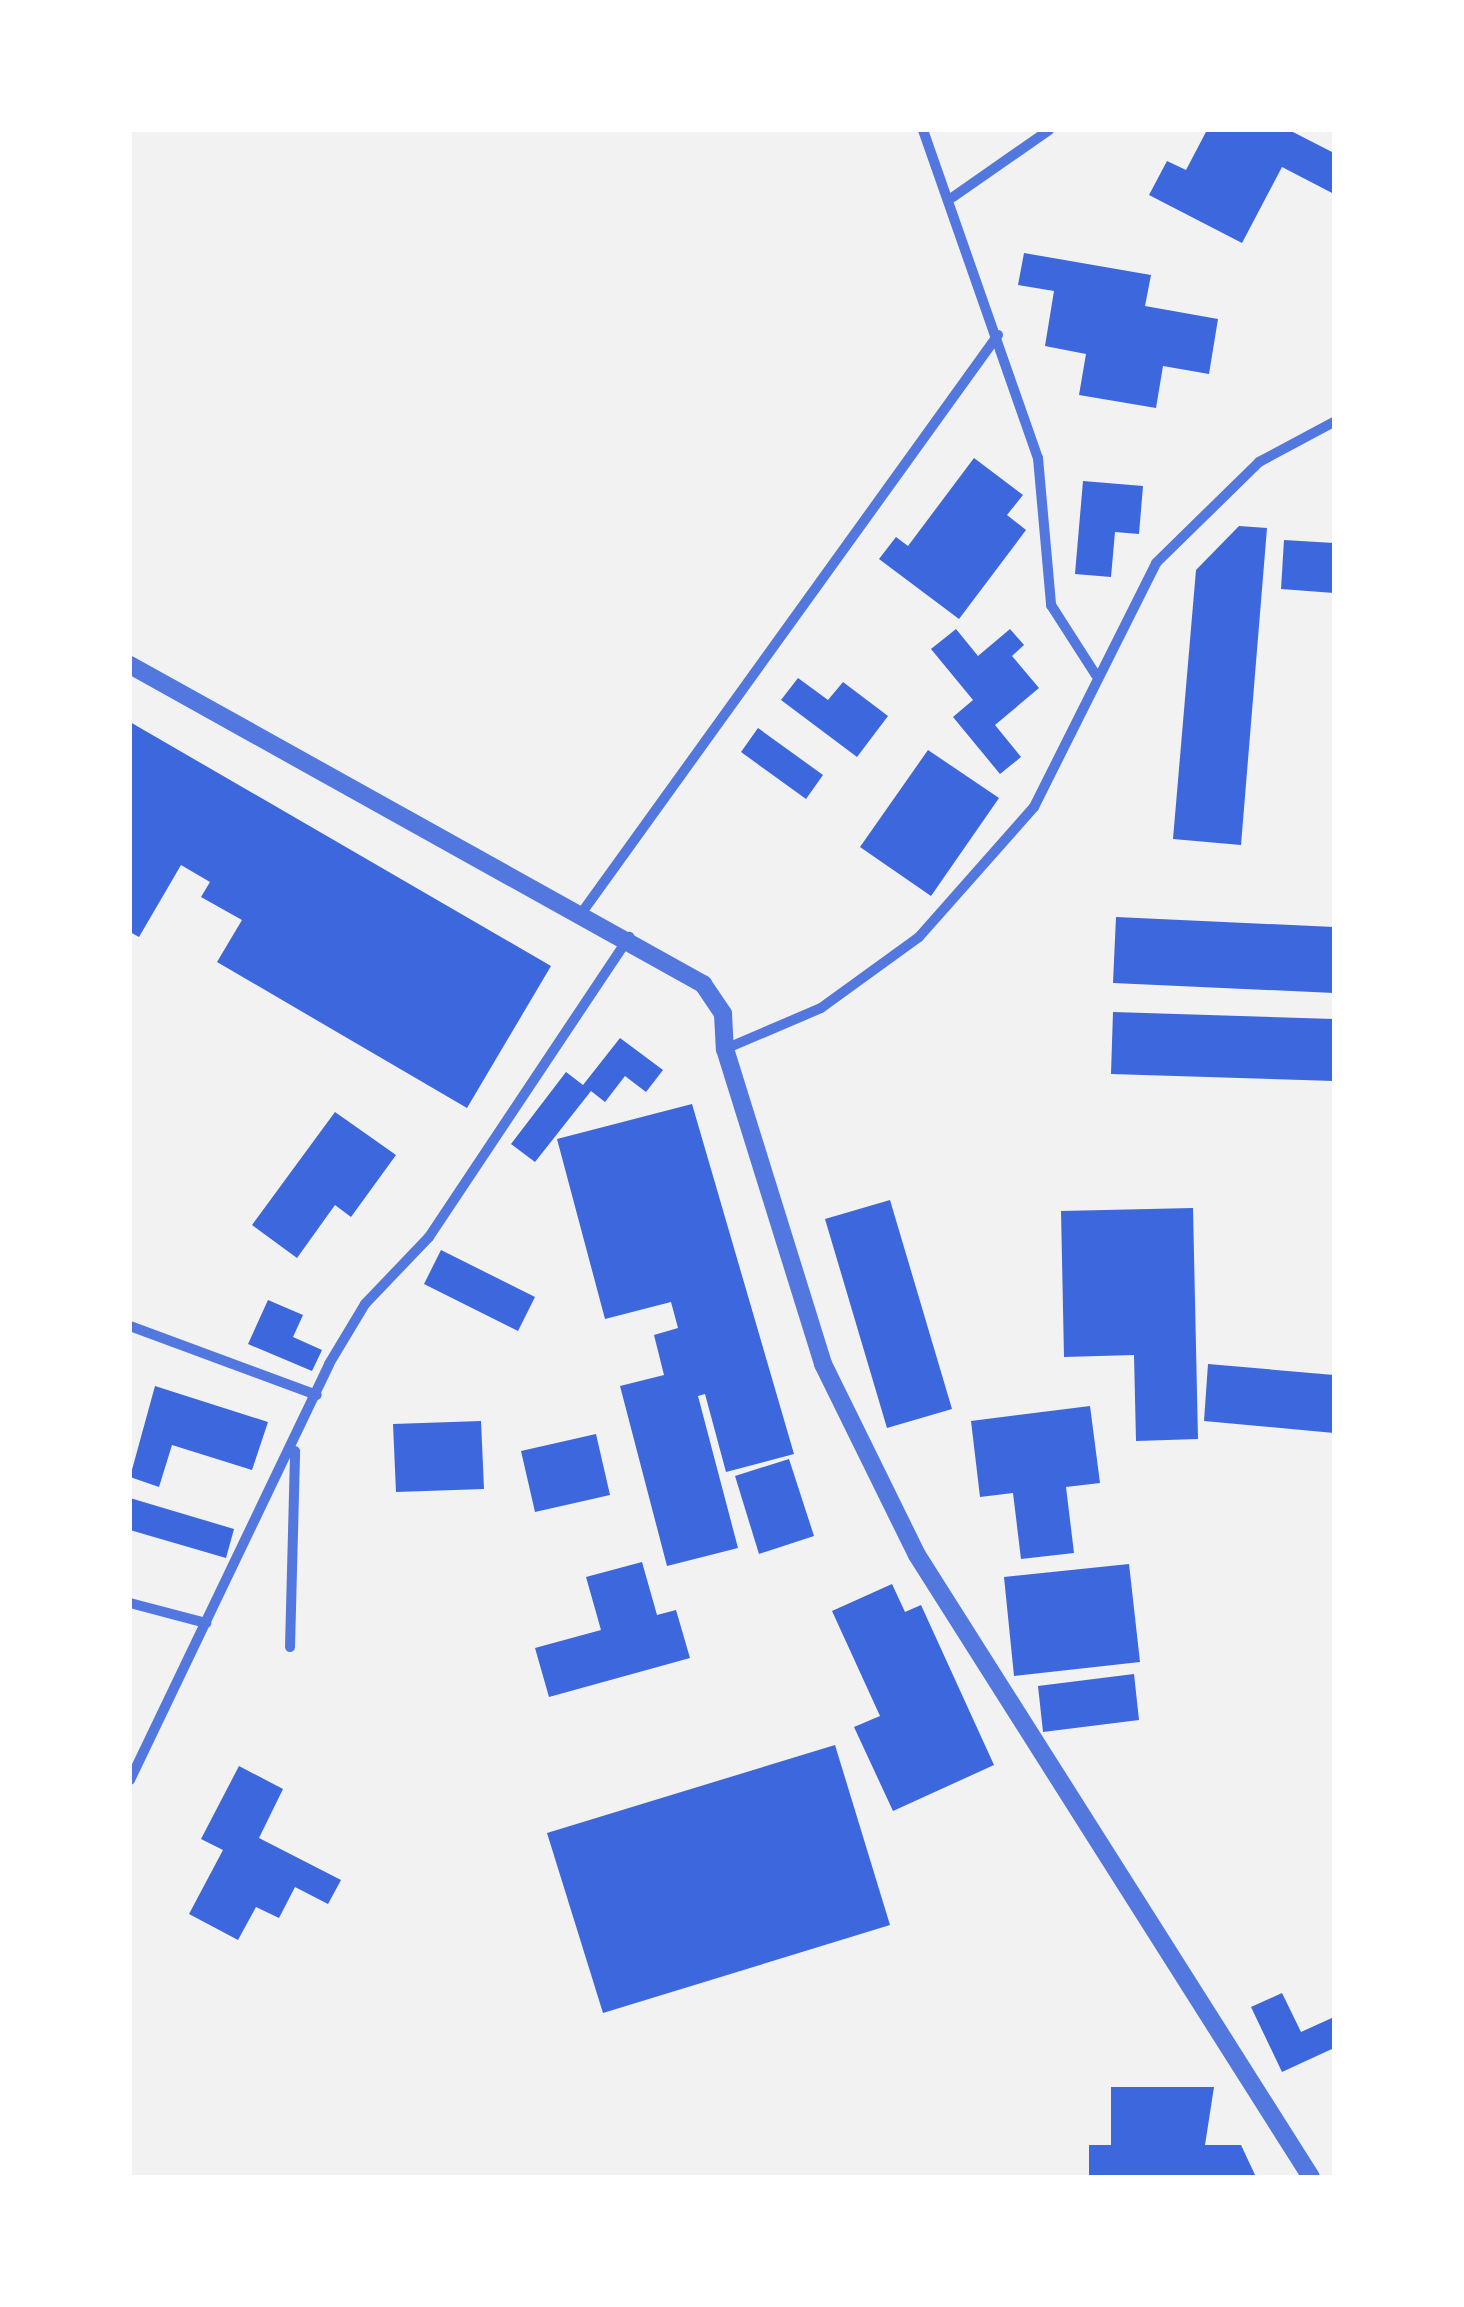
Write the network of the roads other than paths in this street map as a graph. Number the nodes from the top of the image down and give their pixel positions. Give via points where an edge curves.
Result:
1 (924, 130) edge
2 (1050, 130) edge
3 (953, 197) junction
4 (998, 335) junction
5 (1334, 422) edge
6 (130, 665) edge
7 (1096, 674) junction
8 (584, 911) junction
9 (630, 936) junction
10 (725, 1049) junction
11 (130, 1326) edge
12 (317, 1395) junction
13 (295, 1450) junction
14 (130, 1603) edge
15 (206, 1623) junction
16 (290, 1647) dead end
17 (130, 1780) edge
18 (1312, 2177) edge

1 - 3 street
2 - 3 street
3 - 4 street
4 - 7 street via 1038,458 1051,604
4 - 8 street
5 - 7 street via 1259,462 1200,510 1156,562
6 - 8 street
7 - 10 street via 1034,806 919,937 821,1008
8 - 9 street
9 - 10 street via 703,984 722,1014
9 - 12 street via 428,1238 366,1304
10 - 18 street via 823,1364 918,1555
11 - 12 street
12 - 13 street
13 - 15 street
13 - 16 street
14 - 15 street
15 - 17 street

